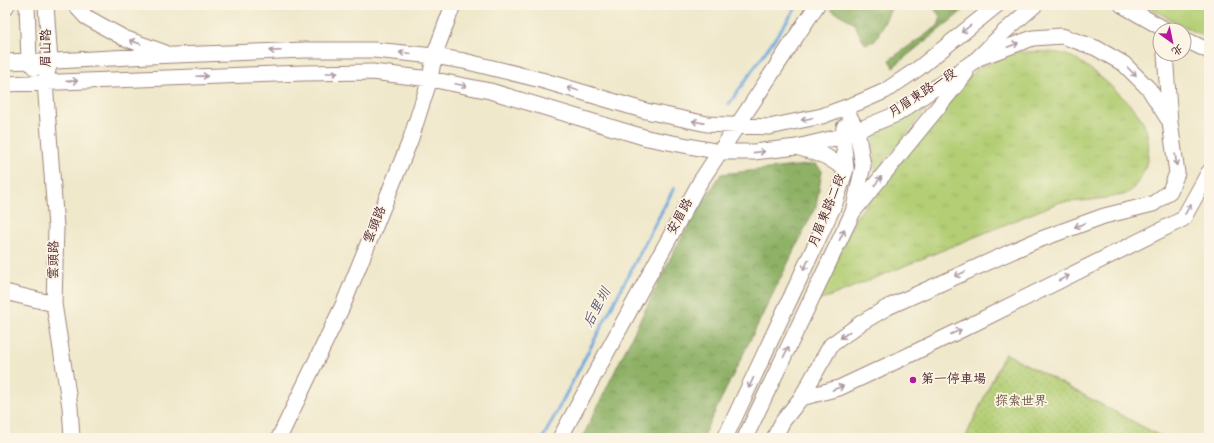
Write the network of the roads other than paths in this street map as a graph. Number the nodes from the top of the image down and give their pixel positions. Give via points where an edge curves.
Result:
1 (7, 5) edge
2 (27, 5) edge
3 (46, 5) edge
4 (75, 5) edge
5 (454, 5) edge
6 (817, 5) edge
7 (996, 5) edge
8 (1035, 5) edge
9 (1122, 5) edge
10 (5, 8) edge
11 (1152, 22) edge
12 (1192, 43) edge
13 (1209, 51) edge
14 (171, 55) junction
15 (434, 56) junction
16 (977, 59) junction
17 (29, 61) junction
18 (5, 62) edge
19 (50, 62) junction
20 (1166, 62) edge
21 (430, 79) junction
22 (45, 82) junction
23 (5, 84) edge
24 (845, 108) junction
25 (1170, 122) junction
26 (737, 126) junction
27 (857, 130) junction
28 (843, 136) junction
29 (797, 147) junction
30 (720, 152) junction
31 (846, 169) junction
32 (1209, 172) edge
33 (853, 212) junction
34 (5, 292) edge
35 (54, 304) junction
36 (800, 398) junction
37 (72, 438) edge
38 (279, 438) edge
39 (560, 438) edge
40 (725, 438) edge
41 (745, 438) edge
42 (774, 438) edge

1 - 10 street
2 - 17 street, 眉山路
3 - 19 street, 眉山路
14 -> 4 street via 124,38 86,17
5 - 15 street, 雲頭路
6 - 26 street, 安眉路
7 -> 24 street, 月眉東路一段 via 919,68 885,91
8 - 16 street, 月眉東路一段
9 - 11 street
12 - 13 street
15 -> 14 street, 月眉東路一段 via 366,50
14 - 19 street, 月眉東路一段
15 - 21 street, 雲頭路
26 -> 15 street, 月眉東路一段 via 708,124 646,112 541,80
16 -> 25 street via 1033,38 1062,36 1096,48 1124,64 1149,89
16 - 27 street, 月眉東路一段 via 897,114
33 -> 16 street
17 - 18 street, 月眉東路一段
17 - 19 street, 月眉東路一段
17 - 22 street, 眉山路
19 - 22 street, 眉山路
20 - 25 street
22 -> 21 street, 月眉東路一段 via 372,72
21 -> 30 street, 月眉東路一段 via 490,92 647,138
21 - 38 street, 雲頭路 via 410,141 343,306
22 - 23 street, 月眉東路一段
22 - 35 street, 雲頭路 via 56,227
24 -> 26 street, 月眉東路一段 via 822,116 769,127
24 - 27 street, 月眉東路二段
24 - 28 street, 月眉東路二段
25 -> 36 street via 1177,173 1170,192 1153,204 1104,216 1033,242 888,307 831,345
26 - 30 street, 安眉路
27 - 28 street, 月眉東路一段
27 - 33 street, 月眉東路二段 via 863,166
28 - 29 street, 月眉東路一段
28 - 31 street, 月眉東路二段
30 -> 29 street, 月眉東路一段 via 754,152
29 - 31 street via 825,156
30 - 39 street, 安眉路 via 700,182
31 -> 40 street, 月眉東路二段 via 835,203
36 -> 32 street via 839,388 1183,219
41 -> 33 street, 月眉東路二段
34 - 35 street
35 - 37 street, 雲頭路 via 70,406
36 - 42 street via 782,421

